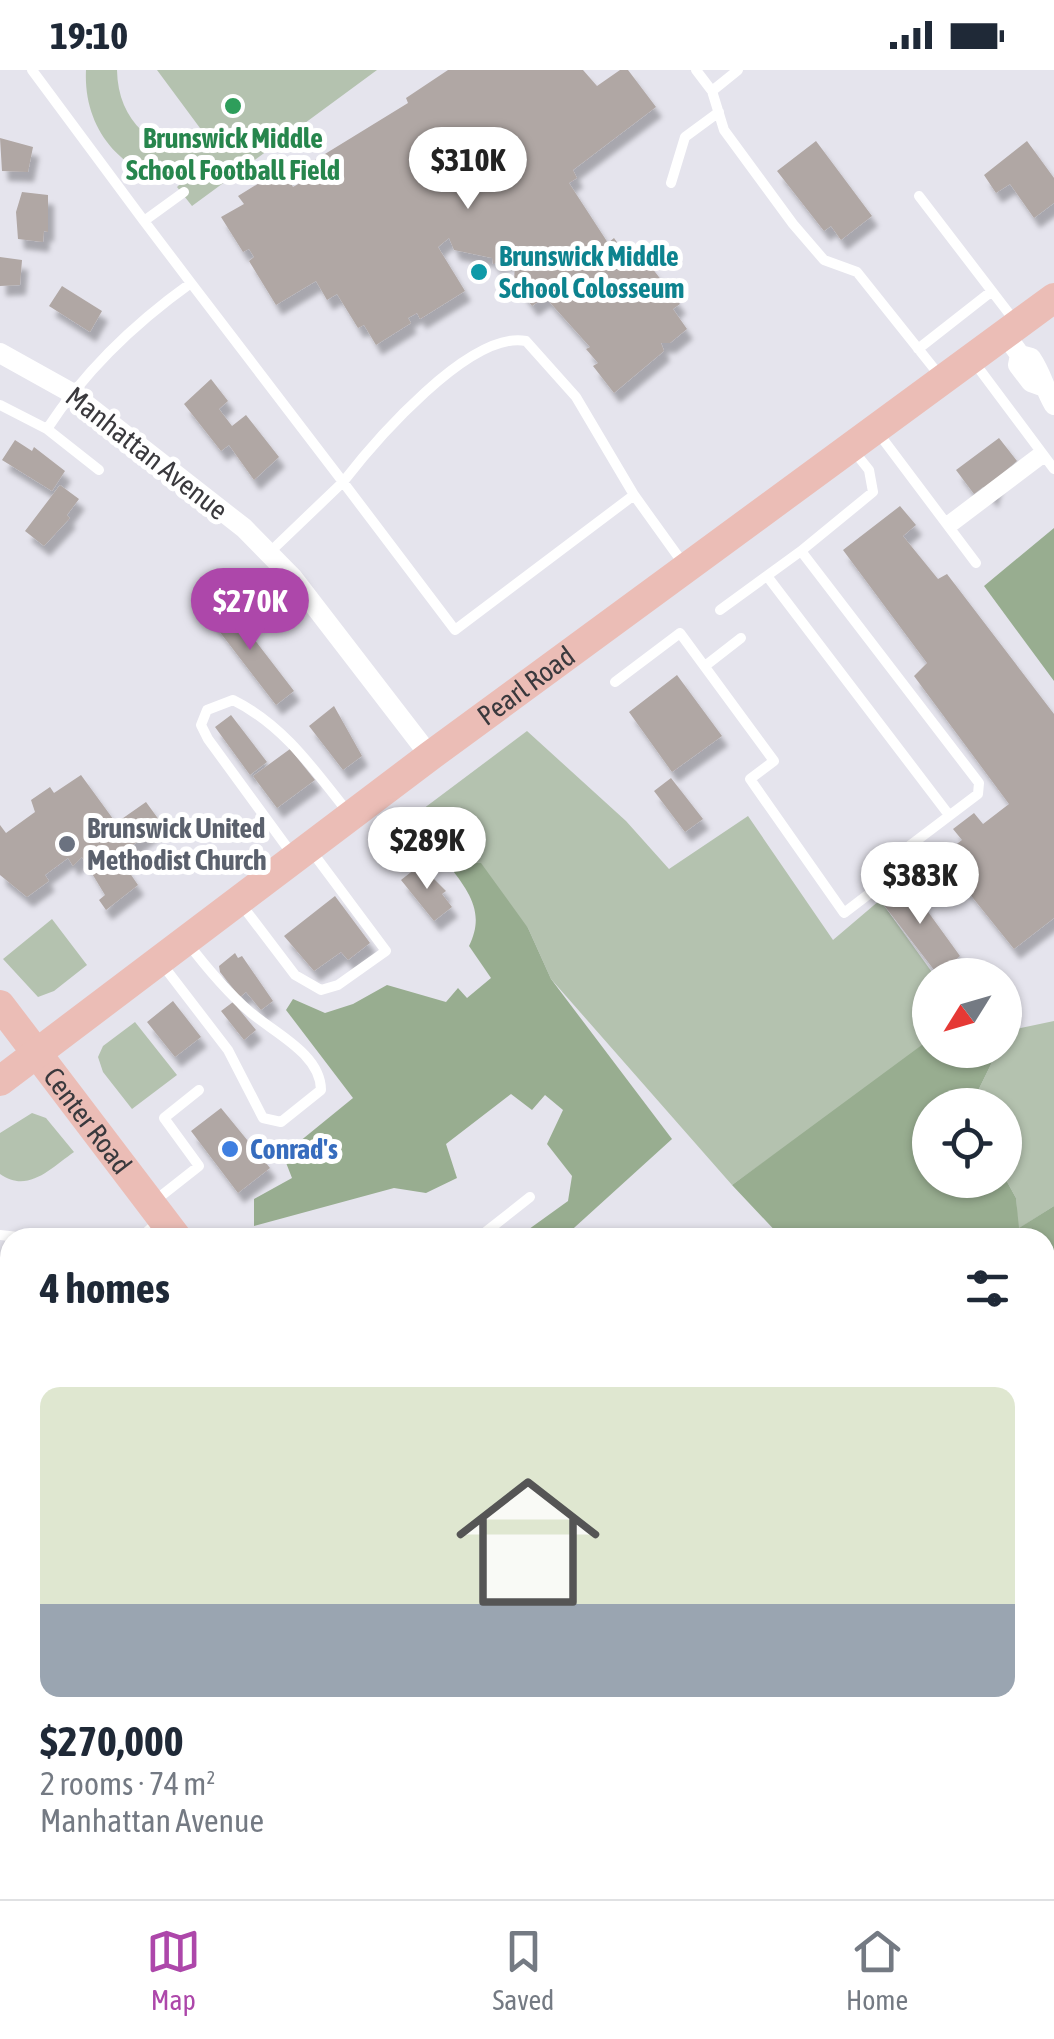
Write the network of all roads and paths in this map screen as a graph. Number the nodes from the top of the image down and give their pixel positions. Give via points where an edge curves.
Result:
1 (32, 70) edge
2 (696, 70) edge
3 (738, 70) edge
4 (712, 90) junction
5 (719, 112) junction
6 (672, 183) dead end
7 (184, 192) dead end
8 (918, 196) dead end
9 (144, 221) junction
10 (190, 283) junction
11 (992, 291) junction
12 (1054, 298) edge
13 (1014, 338) junction
14 (918, 350) junction
15 (0, 353) edge
16 (972, 359) junction
17 (944, 380) junction
18 (70, 392) junction
19 (0, 404) edge
20 (1054, 405) edge
21 (46, 429) junction
22 (863, 439) junction
23 (1042, 454) junction
24 (99, 470) dead end
25 (1054, 470) edge
26 (343, 482) junction
27 (634, 495) junction
28 (948, 525) junction
29 (801, 551) junction
30 (270, 552) junction
31 (976, 562) dead end
32 (688, 570) junction
33 (766, 576) junction
34 (720, 610) dead end
35 (741, 638) dead end
36 (705, 666) junction
37 (615, 682) dead end
38 (430, 756) junction
39 (950, 815) junction
40 (351, 816) junction
41 (908, 847) dead end
42 (303, 853) junction
43 (916, 858) dead end
44 (239, 901) junction
45 (186, 940) junction
46 (159, 960) junction
47 (0, 1005) edge
48 (36, 1053) junction
49 (0, 1081) edge
50 (199, 1090) dead end
51 (530, 1197) dead end
52 (158, 1224) edge
53 (491, 1228) edge

1 - 9 lane
2 - 4 lane
3 - 4 lane
4 - 5 lane
5 - 6 lane via 685,136
5 - 14 lane via 724,130 793,224 824,260 857,272
7 - 9 lane
8 - 11 lane
9 - 10 lane
10 - 18 lane
10 - 26 lane
11 - 13 lane
11 - 14 lane
12 - 13 main road, Pearl Road
13 - 16 main road, Pearl Road
13 - 20 street via 1018,365
14 - 17 lane
15 - 18 street, Manhattan Avenue
16 - 17 main road, Pearl Road
16 - 23 lane
17 - 22 main road, Pearl Road
18 - 21 lane
18 - 30 street, Manhattan Avenue
19 - 21 lane
21 - 24 lane
22 - 28 lane
22 - 29 lane via 873,492
22 - 32 main road, Pearl Road
23 - 25 lane
23 - 28 lane
26 - 27 lane via 455,630
26 - 27 lane via 406,407 458,368 514,339 536,348 558,373
26 - 30 lane
27 - 32 lane
28 - 31 lane
29 - 33 lane
29 - 39 lane via 979,783 978,794
30 - 38 street, Manhattan Avenue
32 - 38 main road, Pearl Road
33 - 34 lane
33 - 39 lane
35 - 36 lane
36 - 37 lane via 680,633
36 - 43 lane via 774,761 750,779 844,913
38 - 40 main road, Pearl Road
39 - 41 lane
40 - 42 main road, Pearl Road
40 - 42 lane via 260,713 232,700 207,710 201,725 208,739
42 - 44 main road, Pearl Road
42 - 44 lane via 386,951 320,990 295,975
44 - 45 main road, Pearl Road
45 - 46 main road, Pearl Road
45 - 46 lane via 250,1013 281,1031 321,1081 321,1090 281,1122 263,1118 228,1050
46 - 48 main road, Pearl Road
47 - 48 main road, Center Road
48 - 49 main road, Pearl Road
48 - 52 main road, Center Road
50 - 52 lane via 164,1118 199,1166
51 - 53 lane

